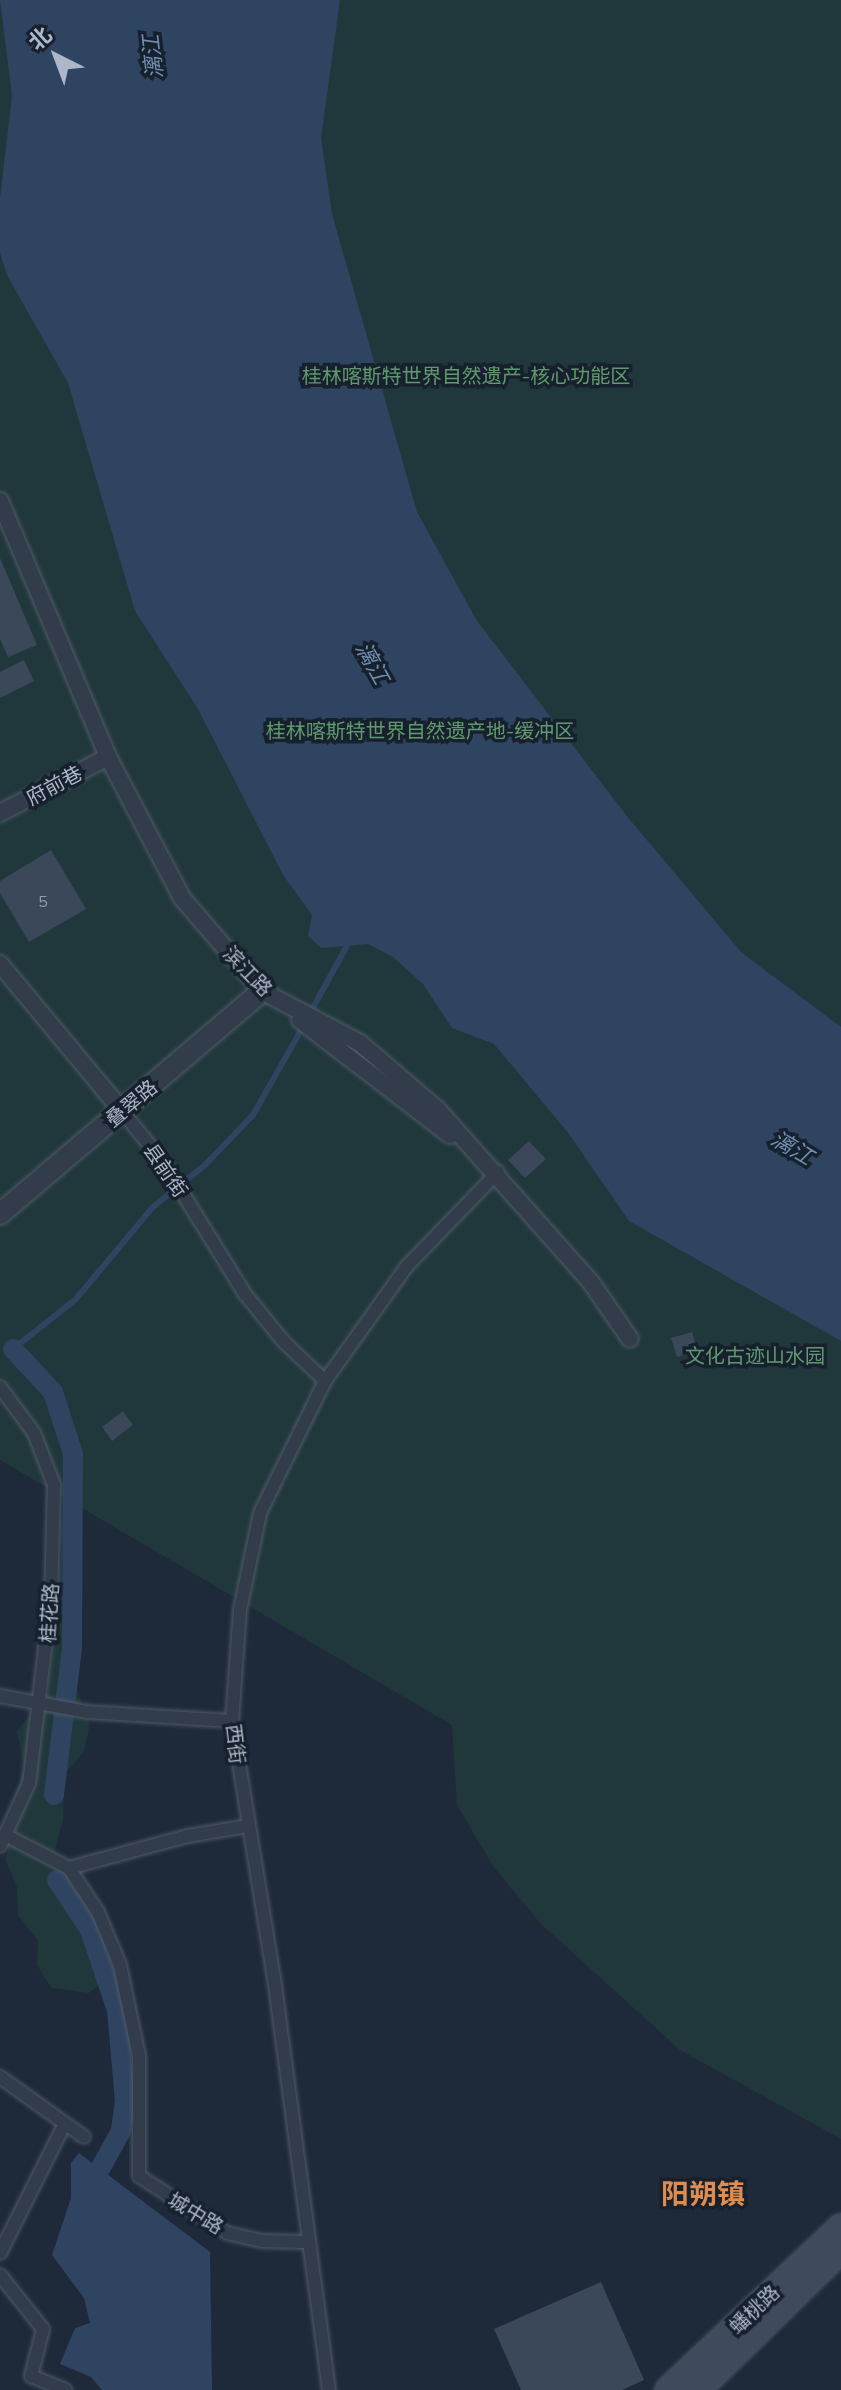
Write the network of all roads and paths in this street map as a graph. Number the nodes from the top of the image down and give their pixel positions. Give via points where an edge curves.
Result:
1 (0, 501) edge
2 (108, 757) junction
3 (0, 813) edge
4 (0, 964) edge
5 (262, 991) junction
6 (122, 1111) junction
7 (498, 1172) junction
8 (0, 1213) edge
9 (630, 1339) dead end
10 (325, 1381) junction
11 (0, 1387) edge
12 (0, 1696) edge
13 (41, 1700) junction
14 (232, 1721) junction
15 (248, 1826) junction
16 (4, 1841) edge
17 (69, 1868) junction
18 (0, 2077) edge
19 (64, 2125) junction
20 (84, 2137) dead end
21 (841, 2227) edge
22 (307, 2242) junction
23 (841, 2250) edge
24 (0, 2253) edge
25 (0, 2275) edge
26 (65, 2390) edge
27 (329, 2390) edge
28 (668, 2390) edge
29 (698, 2390) edge

1 - 2 street, 滨江路
2 - 3 street, 府前巷
2 - 5 street, 滨江路 via 182,898
4 - 6 street, 县前街
5 - 6 street, 叠翠路
5 - 7 street
5 - 7 street, 滨江路 via 389,1063
5 - 8 street
6 - 8 street, 叠翠路
6 - 10 street, 县前街 via 164,1163 245,1294
7 - 9 street, 滨江路 via 590,1281
7 - 10 street, 西街 via 407,1266
10 - 14 street, 西街 via 260,1513 240,1610
11 - 13 street, 桂花路 via 34,1433 54,1485
12 - 13 street
13 - 14 street via 87,1712
13 - 16 street, 桂花路 via 29,1783
14 - 15 street, 西街
15 - 17 street
15 - 22 street, 西街 via 274,1979
16 - 17 street
17 - 22 street, 城中路 via 98,1912 130,2005 140,2088 139,2176 201,2221 227,2233 262,2241
18 - 19 street
19 - 20 street
19 - 24 street
21 - 28 main road, 蟠桃路
22 - 27 street, 西街
23 - 29 main road, 蟠桃路
25 - 26 street via 43,2329 31,2376

